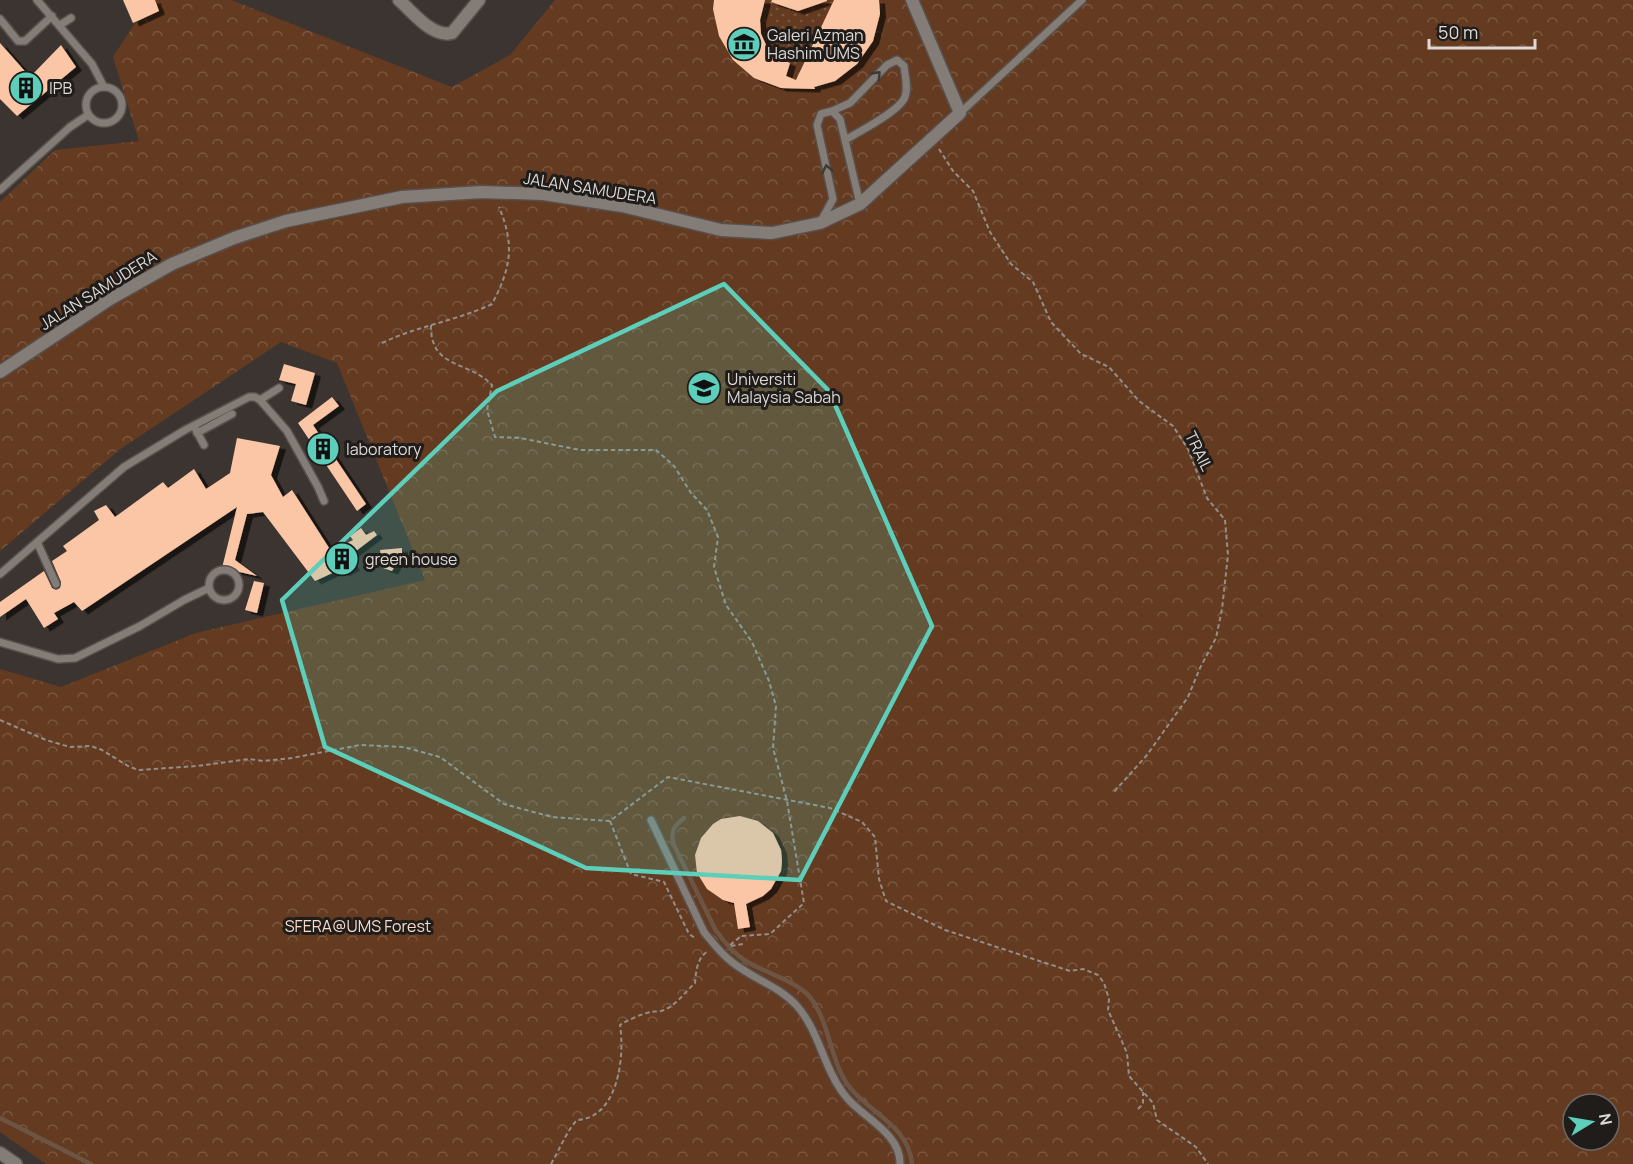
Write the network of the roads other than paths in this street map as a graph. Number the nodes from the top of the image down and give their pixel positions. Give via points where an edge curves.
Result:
1 (37, 0) edge
2 (399, 0) edge
3 (479, 0) edge
4 (912, 0) edge
5 (1082, 0) edge
6 (52, 16) junction
7 (71, 18) dead end
8 (0, 19) edge
9 (60, 26) junction
10 (104, 87) junction
11 (832, 111) junction
12 (960, 114) junction
13 (88, 115) junction
14 (845, 140) junction
15 (0, 190) edge
16 (860, 204) junction
17 (820, 223) junction
18 (0, 372) edge
19 (279, 388) dead end
20 (260, 400) junction
21 (228, 406) junction
22 (193, 425) junction
23 (197, 433) junction
24 (204, 445) dead end
25 (324, 501) dead end
26 (37, 542) junction
27 (0, 574) edge
28 (56, 584) dead end
29 (209, 588) junction
30 (0, 642) edge
31 (651, 819) dead end
32 (0, 1153) edge
33 (16, 1164) edge
34 (900, 1164) edge

1 - 6 lane
2 - 3 street via 440,34 452,33
4 - 12 street
5 - 12 lane
6 - 8 lane via 22,42
6 - 9 lane
7 - 9 lane
9 - 10 lane via 92,64
10 - 13 lane via 90,93 86,100
10 - 13 lane via 121,99 122,110 106,124
11 - 14 lane via 840,119
11 -> 14 lane via 850,103 887,65 897,60 904,66 903,100 877,123
17 -> 11 lane via 833,199 817,125 821,114
12 - 16 street, JALAN SAMUDERA
13 - 15 lane
14 - 16 lane
16 - 17 street, JALAN SAMUDERA
17 - 18 street, JALAN SAMUDERA via 772,233 720,230 543,194 482,192 402,197 286,220 172,264 120,293
19 - 20 lane
20 - 21 lane via 249,397
20 - 25 lane via 287,430
21 - 22 lane
21 - 23 lane via 233,417
22 - 23 lane
22 - 26 lane via 124,467
23 - 24 lane
26 - 27 lane
26 - 28 lane
29 - 29 lane via 211,577 219,570 234,573 240,587 234,597 224,600 214,597
29 - 30 lane via 75,658 58,659
31 - 34 lane via 704,932 732,963 780,991 797,1006 833,1078 848,1099 892,1141
32 - 33 street

